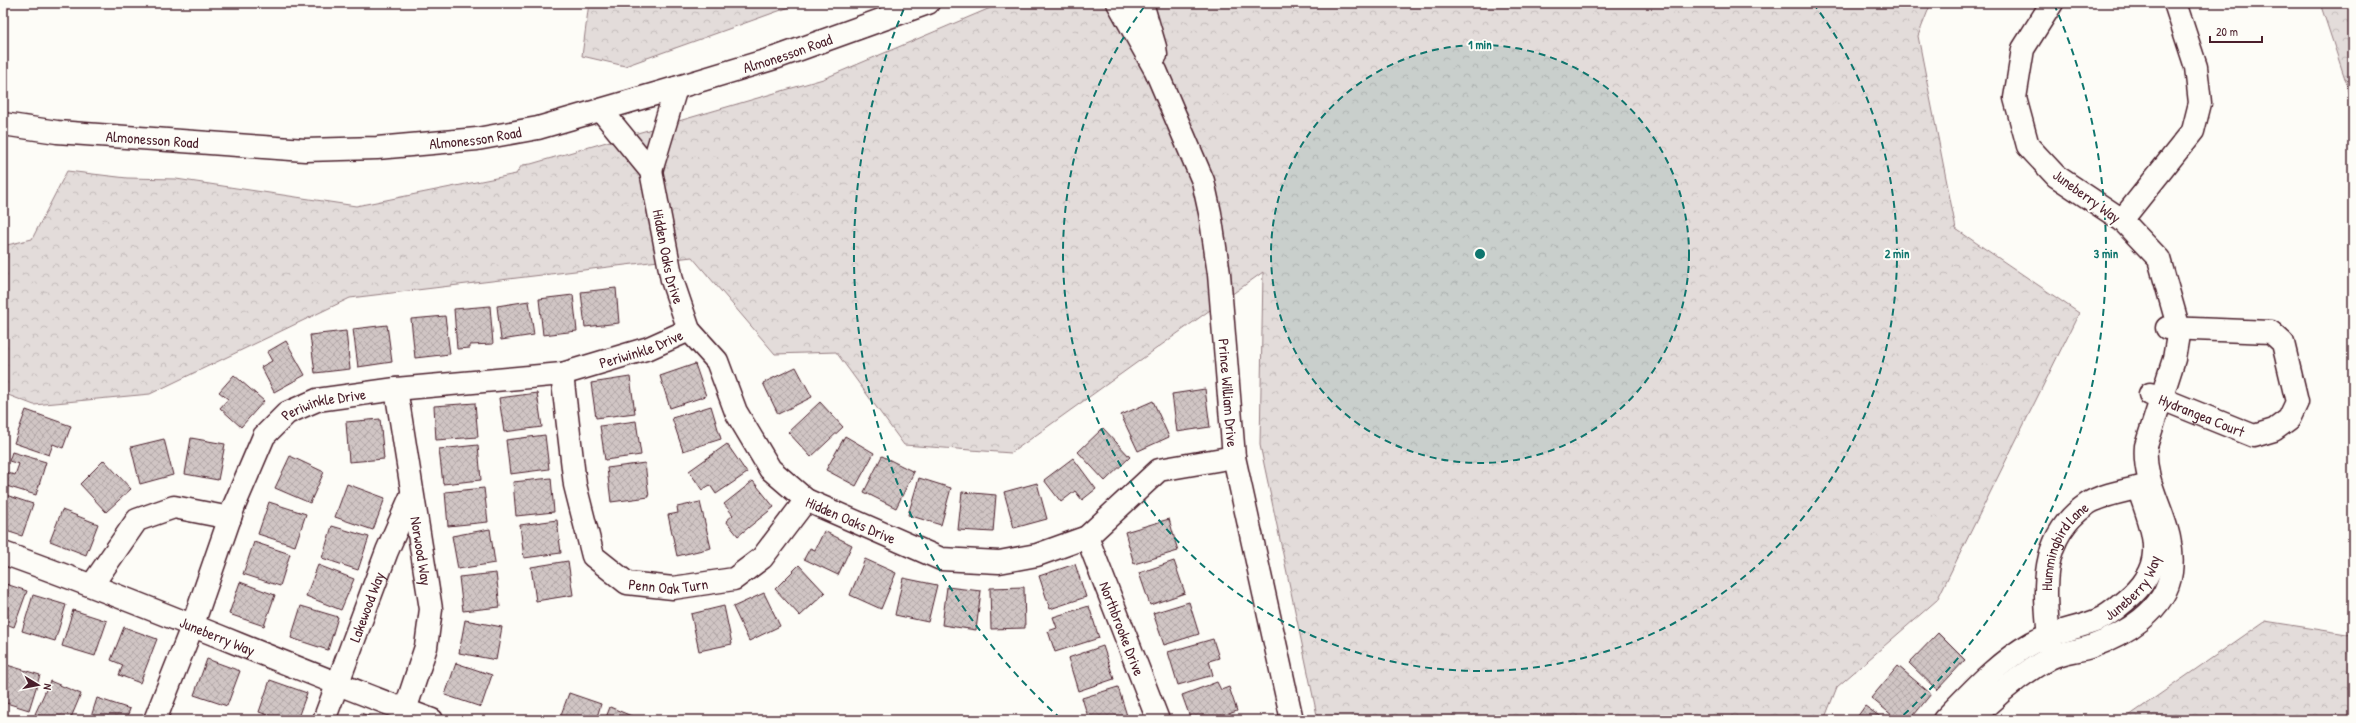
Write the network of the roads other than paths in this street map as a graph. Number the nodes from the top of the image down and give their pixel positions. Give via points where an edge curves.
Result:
1 (928, 3) edge
2 (1118, 3) edge
3 (1142, 3) edge
4 (2052, 3) edge
5 (2175, 3) edge
6 (1156, 71) junction
7 (676, 88) junction
8 (601, 110) junction
9 (3, 124) edge
10 (651, 172) junction
11 (2122, 220) junction
12 (2173, 328) junction
13 (689, 330) junction
14 (562, 374) junction
15 (396, 389) junction
16 (2156, 396) junction
17 (1234, 457) junction
18 (2144, 486) junction
19 (412, 494) junction
20 (806, 500) junction
21 (230, 518) junction
22 (1087, 536) junction
23 (3, 553) edge
24 (92, 584) junction
25 (192, 626) junction
26 (2049, 635) junction
27 (2051, 658) junction
28 (337, 685) junction
29 (405, 710) junction
30 (1961, 716) edge
31 (155, 720) edge
32 (324, 720) edge
33 (432, 720) edge
34 (1158, 720) edge
35 (1292, 720) edge

1 - 7 street, Almonesson Road via 778,57
2 - 6 street, Prince William Drive
3 - 6 street, Prince William Drive via 1155,47
4 - 11 street, Juneberry Way via 2023,49 2015,98 2028,146 2056,176
5 - 11 street via 2196,67 2200,103 2193,131
6 - 17 street, Prince William Drive via 1203,181 1210,213
7 - 8 street, Almonesson Road
7 - 10 street, Hidden Oaks Drive
8 - 9 street, Almonesson Road via 538,128 477,139 353,149 297,149 57,132
8 - 10 street, Hidden Oaks Drive
10 - 13 street, Hidden Oaks Drive via 672,280
11 - 12 street, Juneberry Way via 2159,260 2171,298
12 - 16 street, Juneberry Way via 2174,359
12 - 16 street, Hydrangea Court via 2271,332 2283,343 2297,402 2289,419 2274,430 2254,436
13 - 14 street, Periwinkle Drive via 649,348
13 - 20 street, Hidden Oaks Drive via 717,361 736,412 770,469
14 - 15 street, Periwinkle Drive
14 - 20 street, Penn Oak Turn via 575,485 593,556 627,584 673,588 734,579 762,558
15 - 19 street, Norwood Way
15 - 21 street, Periwinkle Drive via 317,400 287,413 264,436
16 - 18 street, Juneberry Way via 2146,446
17 - 22 street, Hidden Oaks Drive via 1159,470
17 - 35 street, Prince William Drive
18 - 26 street, Hummingbird Lane via 2087,504 2065,524 2049,555 2045,595
18 - 26 street, Juneberry Way via 2155,558 2151,573 2143,586 2099,620
18 - 27 street, Juneberry Way via 2163,514 2171,549 2171,573 2163,594 2151,612 2116,637
19 - 28 street, Lakewood Way via 387,551
19 - 29 street, Norwood Way via 431,609 426,647
20 - 22 street, Hidden Oaks Drive via 941,559 999,562 1037,555
21 - 24 street via 174,507 137,520
21 - 25 street, Periwinkle Drive
22 - 34 street, Northbrooke Drive
23 - 24 street, Juneberry Way
24 - 25 street, Juneberry Way
25 - 28 street, Juneberry Way
25 - 31 street, Periwinkle Drive
26 - 27 street, Hummingbird Lane
26 - 30 street, Juneberry Way via 2032,643 1985,677
27 - 30 street, Juneberry Way
28 - 29 street, Juneberry Way
28 - 32 street, Lakewood Way
29 - 33 street, Juneberry Way

